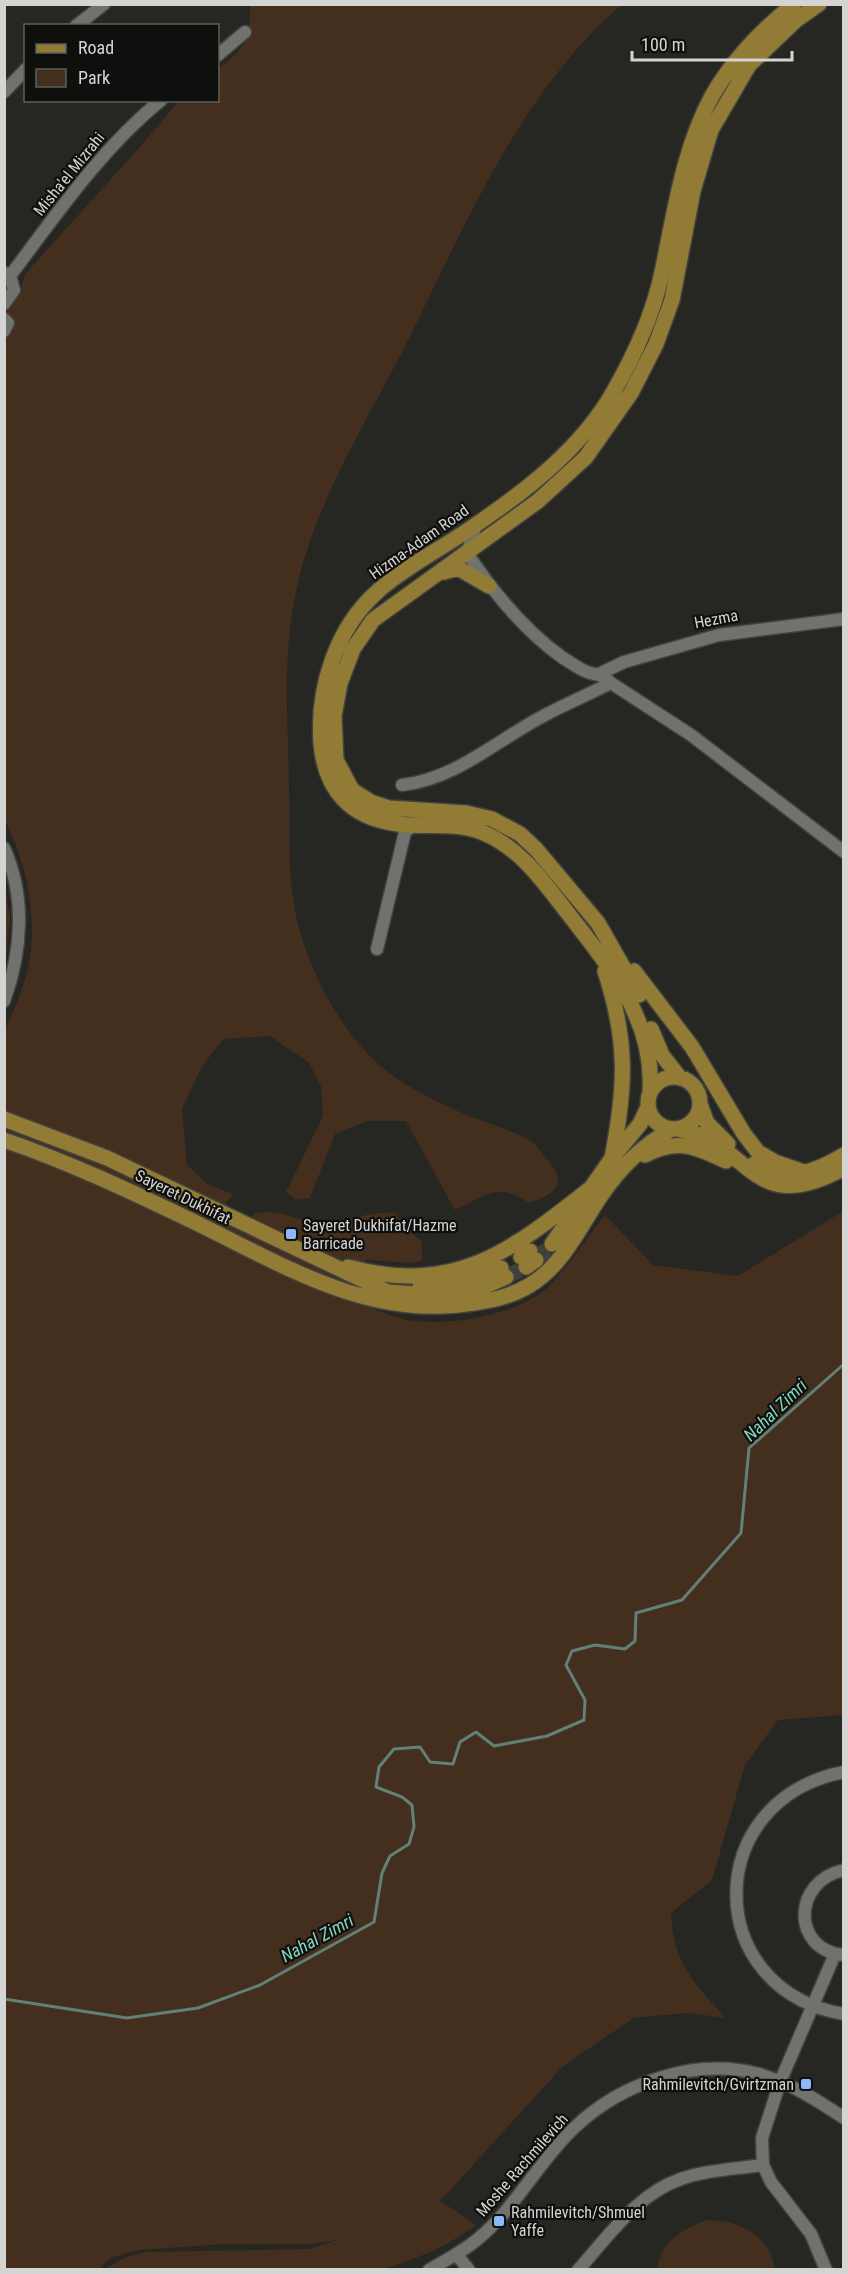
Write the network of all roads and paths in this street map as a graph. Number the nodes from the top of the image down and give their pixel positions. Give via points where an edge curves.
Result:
1 (104, 4) edge
2 (794, 4) edge
3 (819, 4) edge
4 (79, 24) edge
5 (245, 32) dead end
6 (219, 54) edge
7 (24, 71) edge
8 (4, 92) edge
9 (159, 102) edge
10 (7, 274) edge
11 (4, 304) edge
12 (4, 319) edge
13 (4, 331) edge
14 (477, 525) junction
15 (481, 540) junction
16 (436, 550) junction
17 (467, 553) junction
18 (480, 572) junction
19 (441, 573) junction
20 (489, 586) junction
21 (843, 619) edge
22 (601, 674) junction
23 (611, 683) junction
24 (402, 785) dead end
25 (384, 821) junction
26 (417, 823) junction
27 (402, 839) junction
28 (4, 848) edge
29 (843, 852) edge
30 (598, 923) junction
31 (377, 949) dead end
32 (599, 951) junction
33 (4, 1001) edge
34 (680, 1078) junction
35 (650, 1092) junction
36 (700, 1104) junction
37 (648, 1107) junction
38 (4, 1119) edge
39 (675, 1129) junction
40 (4, 1140) edge
41 (843, 1155) edge
42 (612, 1158) junction
43 (627, 1166) junction
44 (843, 1168) edge
45 (807, 1173) junction
46 (753, 1174) junction
47 (587, 1193) junction
48 (550, 1241) tunnel mouth
49 (319, 1260) junction
50 (504, 1273) tunnel mouth
51 (843, 1772) edge
52 (843, 1870) edge
53 (839, 1954) edge
54 (812, 2006) junction
55 (843, 2014) edge
56 (780, 2082) junction
57 (843, 2118) edge
58 (763, 2165) junction
59 (456, 2254) junction
60 (429, 2270) edge
61 (469, 2270) edge
62 (578, 2270) edge
63 (826, 2270) edge

1 - 4 street
2 - 14 main road, Hizma-Adam Road via 759,34 713,95 686,166 660,281 642,335 595,423 571,449
3 - 15 main road, Hizma-Adam Road via 749,65 711,130 695,180 672,300 656,344 631,393 586,457 538,501
5 - 6 street
7 - 8 street
9 - 10 street, Misha'el Mizrahi via 103,156
10 - 11 street via 14,290
12 - 13 street via 8,323
14 - 16 main road, Hizma-Adam Road
14 - 17 street
15 - 17 main road, Hizma-Adam Road
15 - 18 main road via 476,553
16 - 17 street
16 - 25 main road, Hizma-Adam Road via 378,590 359,611 334,657 320,710 322,760 327,777 347,804
17 - 18 street
17 - 19 main road, Hizma-Adam Road
18 - 20 street
19 - 20 main road via 458,568
19 - 30 main road, Hizma-Adam Road via 373,620 353,649 340,683 334,716 336,760 352,790 371,802 410,811 466,813 492,819 520,834
20 - 22 street via 562,657 588,672
21 - 22 street, Hezma via 719,634 624,662
22 - 23 street
23 - 24 street via 546,714 461,766 424,783
23 - 29 street via 691,735
25 - 26 main road, Hizma-Adam Road
25 - 27 street via 400,832
26 - 27 street via 408,827
26 - 32 main road, Hizma-Adam Road via 457,825 483,833 517,853 540,875
27 - 31 street
28 - 33 street via 14,878 19,924 16,962
30 - 34 main road, Hizma-Adam Road via 642,1001 662,1055
30 - 45 main road via 692,1047 758,1152
32 - 35 main road, Hizma-Adam Road via 636,1014 649,1054
32 - 42 main road via 614,996 623,1050 622,1105
34 - 35 main road via 663,1079
34 - 36 main road via 695,1087
35 - 37 main road
36 - 39 main road via 694,1120
36 - 45 main road via 707,1123 743,1157 775,1174
37 - 39 main road via 654,1120
37 - 42 main road via 640,1124
38 - 49 main road, Sayeret Dukhifat via 107,1158
39 - 43 main road, Sayeret Dukhifat via 655,1138
39 - 46 main road via 708,1140
40 - 43 main road, Sayeret Dukhifat via 98,1176 344,1293 389,1304 440,1308 515,1294 551,1270 601,1195
41 - 45 main road
42 - 47 main road
43 - 46 main road via 662,1146 675,1144 712,1154
44 - 46 main road via 814,1183 796,1186 778,1186
47 - 48 main road
47 - 49 main road via 494,1257 435,1275 404,1278
49 - 50 main road, Sayeret Dukhifat via 340,1271 387,1284 417,1287
51 - 54 street via 812,1780 767,1811 751,1834 739,1865 736,1896 741,1928 752,1953 770,1977
52 - 53 street via 817,1882 804,1908 812,1938
53 - 54 street
54 - 55 street
54 - 56 street
56 - 57 street, Moshe Rachmilevich
56 - 58 street via 762,2138
56 - 59 street, Moshe Rachmilevich via 743,2072 695,2071 658,2078 624,2093 573,2129 480,2238
58 - 62 street via 697,2175 666,2185 636,2208
58 - 63 street via 771,2182 819,2246
59 - 60 street, Moshe Rachmilevich
59 - 61 street

